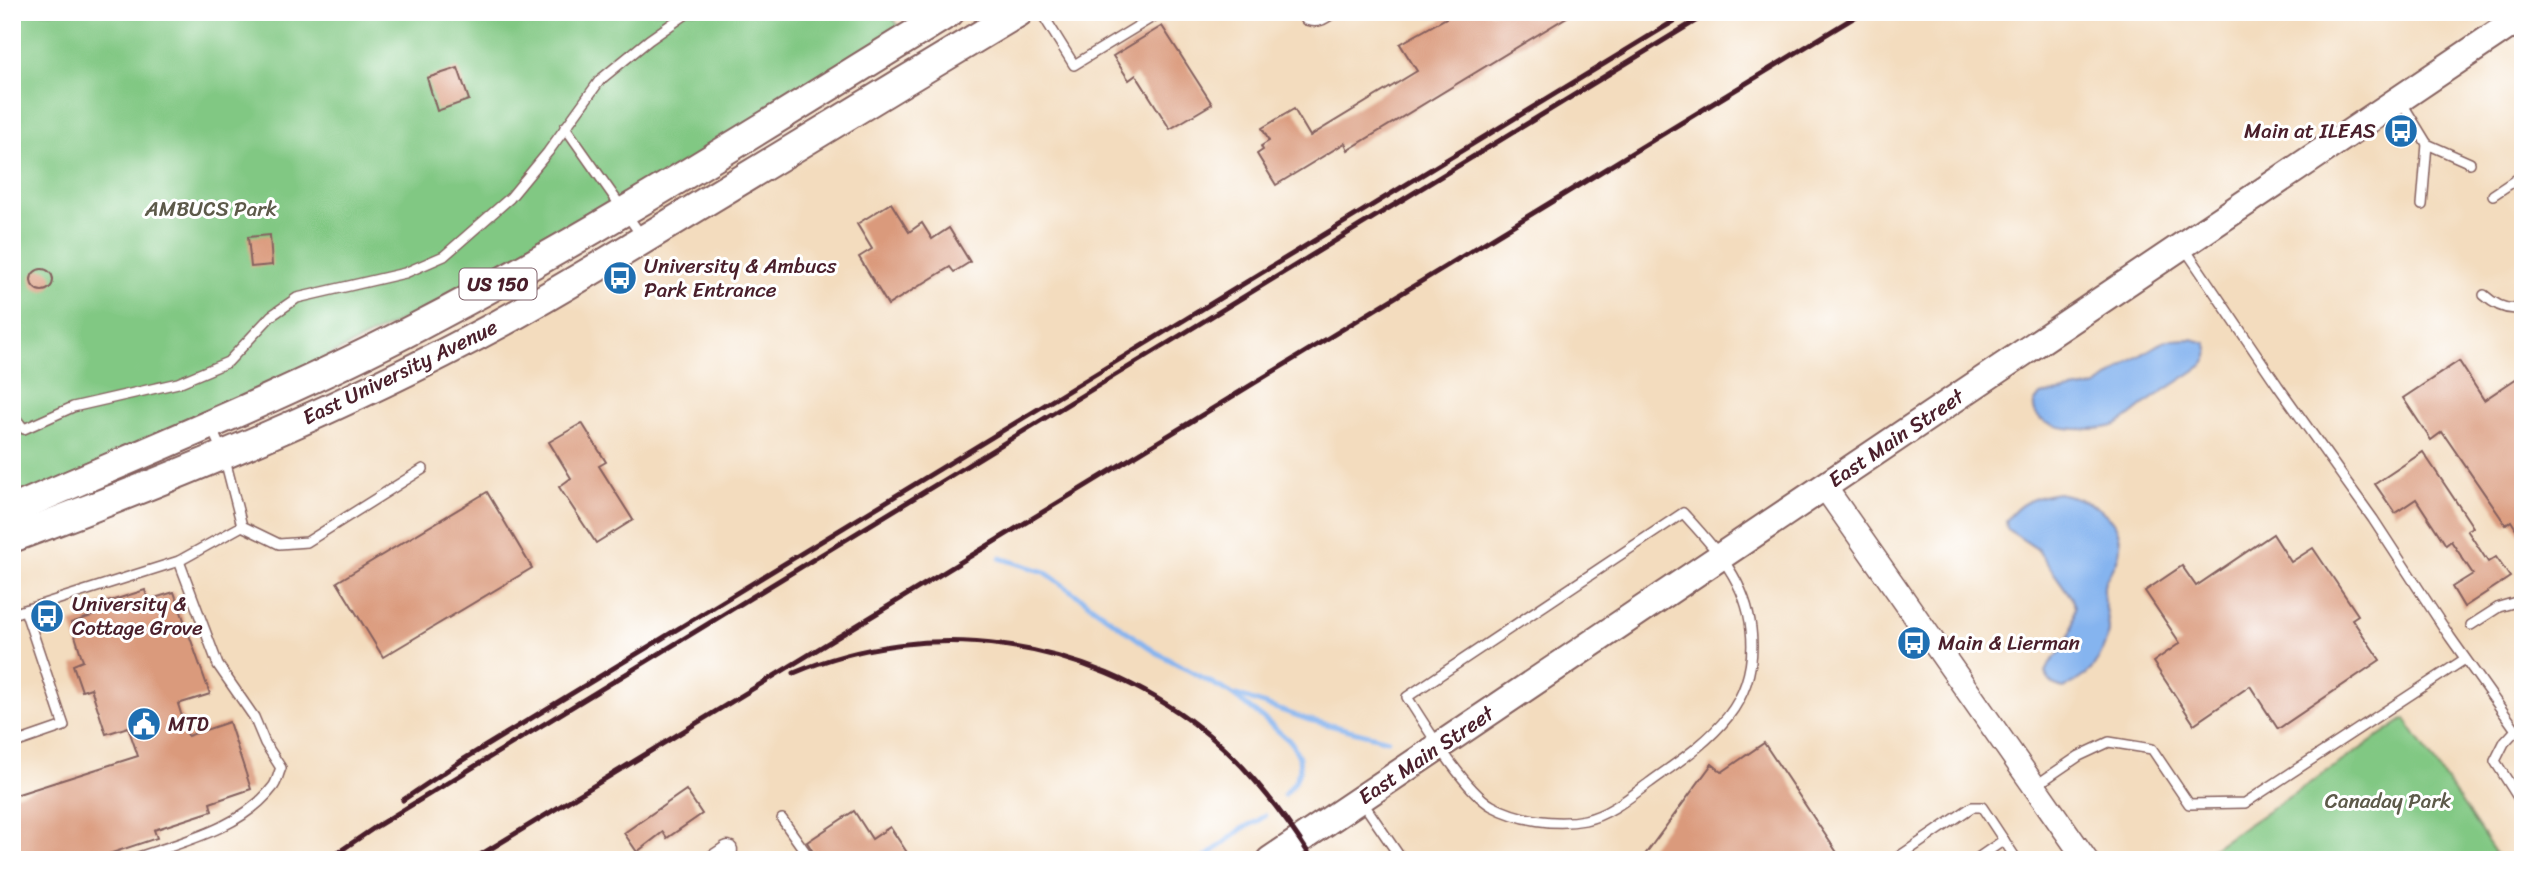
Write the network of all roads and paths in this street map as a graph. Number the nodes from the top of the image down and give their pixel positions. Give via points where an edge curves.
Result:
1 (689, 12) edge
2 (950, 12) edge
3 (1019, 12) edge
4 (1041, 12) edge
5 (1161, 12) edge
6 (1302, 12) edge
7 (1335, 12) edge
8 (2523, 16) edge
9 (2400, 98) junction
10 (565, 127) junction
11 (2427, 144) junction
12 (2470, 163) dead end
13 (2523, 175) edge
14 (2493, 195) dead end
15 (2422, 205) dead end
16 (626, 211) junction
17 (643, 240) junction
18 (2182, 245) junction
19 (2484, 296) dead end
20 (2523, 307) edge
21 (12, 414) edge
22 (209, 424) junction
23 (224, 456) junction
24 (424, 468) dead end
25 (1824, 486) junction
26 (12, 510) edge
27 (242, 526) junction
28 (12, 538) edge
29 (1721, 555) junction
30 (179, 561) junction
31 (2523, 600) edge
32 (25, 610) junction
33 (12, 614) edge
34 (2471, 625) dead end
35 (2465, 659) junction
36 (2520, 728) edge
37 (12, 744) edge
38 (1439, 746) junction
39 (2035, 786) junction
40 (1360, 799) junction
41 (2523, 805) edge
42 (782, 819) dead end
43 (2004, 840) junction
44 (130, 860) edge
45 (811, 860) edge
46 (1270, 860) edge
47 (1402, 860) edge
48 (1894, 860) edge
49 (1975, 860) edge
50 (2017, 860) edge
51 (2086, 860) edge

1 - 10 lane via 600,80
2 - 16 main road, East University Avenue / US 150
3 - 17 main road, East University Avenue / US 150
4 - 5 lane via 1074,65
6 - 7 lane via 1314,23
8 - 9 main road, East Main Street
9 - 11 lane
9 - 18 main road, East Main Street
10 - 16 lane
10 - 21 lane via 510,198 444,256 405,273 297,298 271,316 228,362 178,383 73,407 24,429
11 - 12 lane
11 - 15 lane
13 - 14 lane
16 - 17 lane
16 - 22 main road, East University Avenue / US 150 via 419,326
17 - 23 main road, East University Avenue / US 150 via 497,325
18 - 25 main road, East Main Street
18 - 35 lane
19 - 20 lane via 2508,309
22 - 23 lane
22 - 26 main road, East University Avenue / US 150
23 - 27 lane
23 - 28 main road, East University Avenue / US 150
24 - 27 lane via 307,542 279,544
25 - 29 main road, East Main Street
25 - 39 street
27 - 30 lane
29 - 38 main road, East Main Street
29 - 38 lane via 1683,513 1407,697
29 - 38 lane via 1743,597 1751,630 1748,678 1741,698 1715,734 1610,811 1586,820 1560,822 1533,819 1491,805
30 - 32 lane
30 - 44 lane via 218,665 254,717 281,768 274,786 256,805 190,841
31 - 34 lane via 2499,607
32 - 33 lane
32 - 37 lane via 64,726
35 - 36 lane
35 - 39 lane via 2245,803 2189,804 2152,749 2109,742 2078,756
36 - 41 lane via 2504,743 2496,761
38 - 40 main road, East Main Street
39 - 51 street
40 - 46 main road, East Main Street
40 - 47 lane
42 - 45 lane
43 - 48 lane via 1982,807 1972,807
43 - 49 lane
43 - 50 lane

